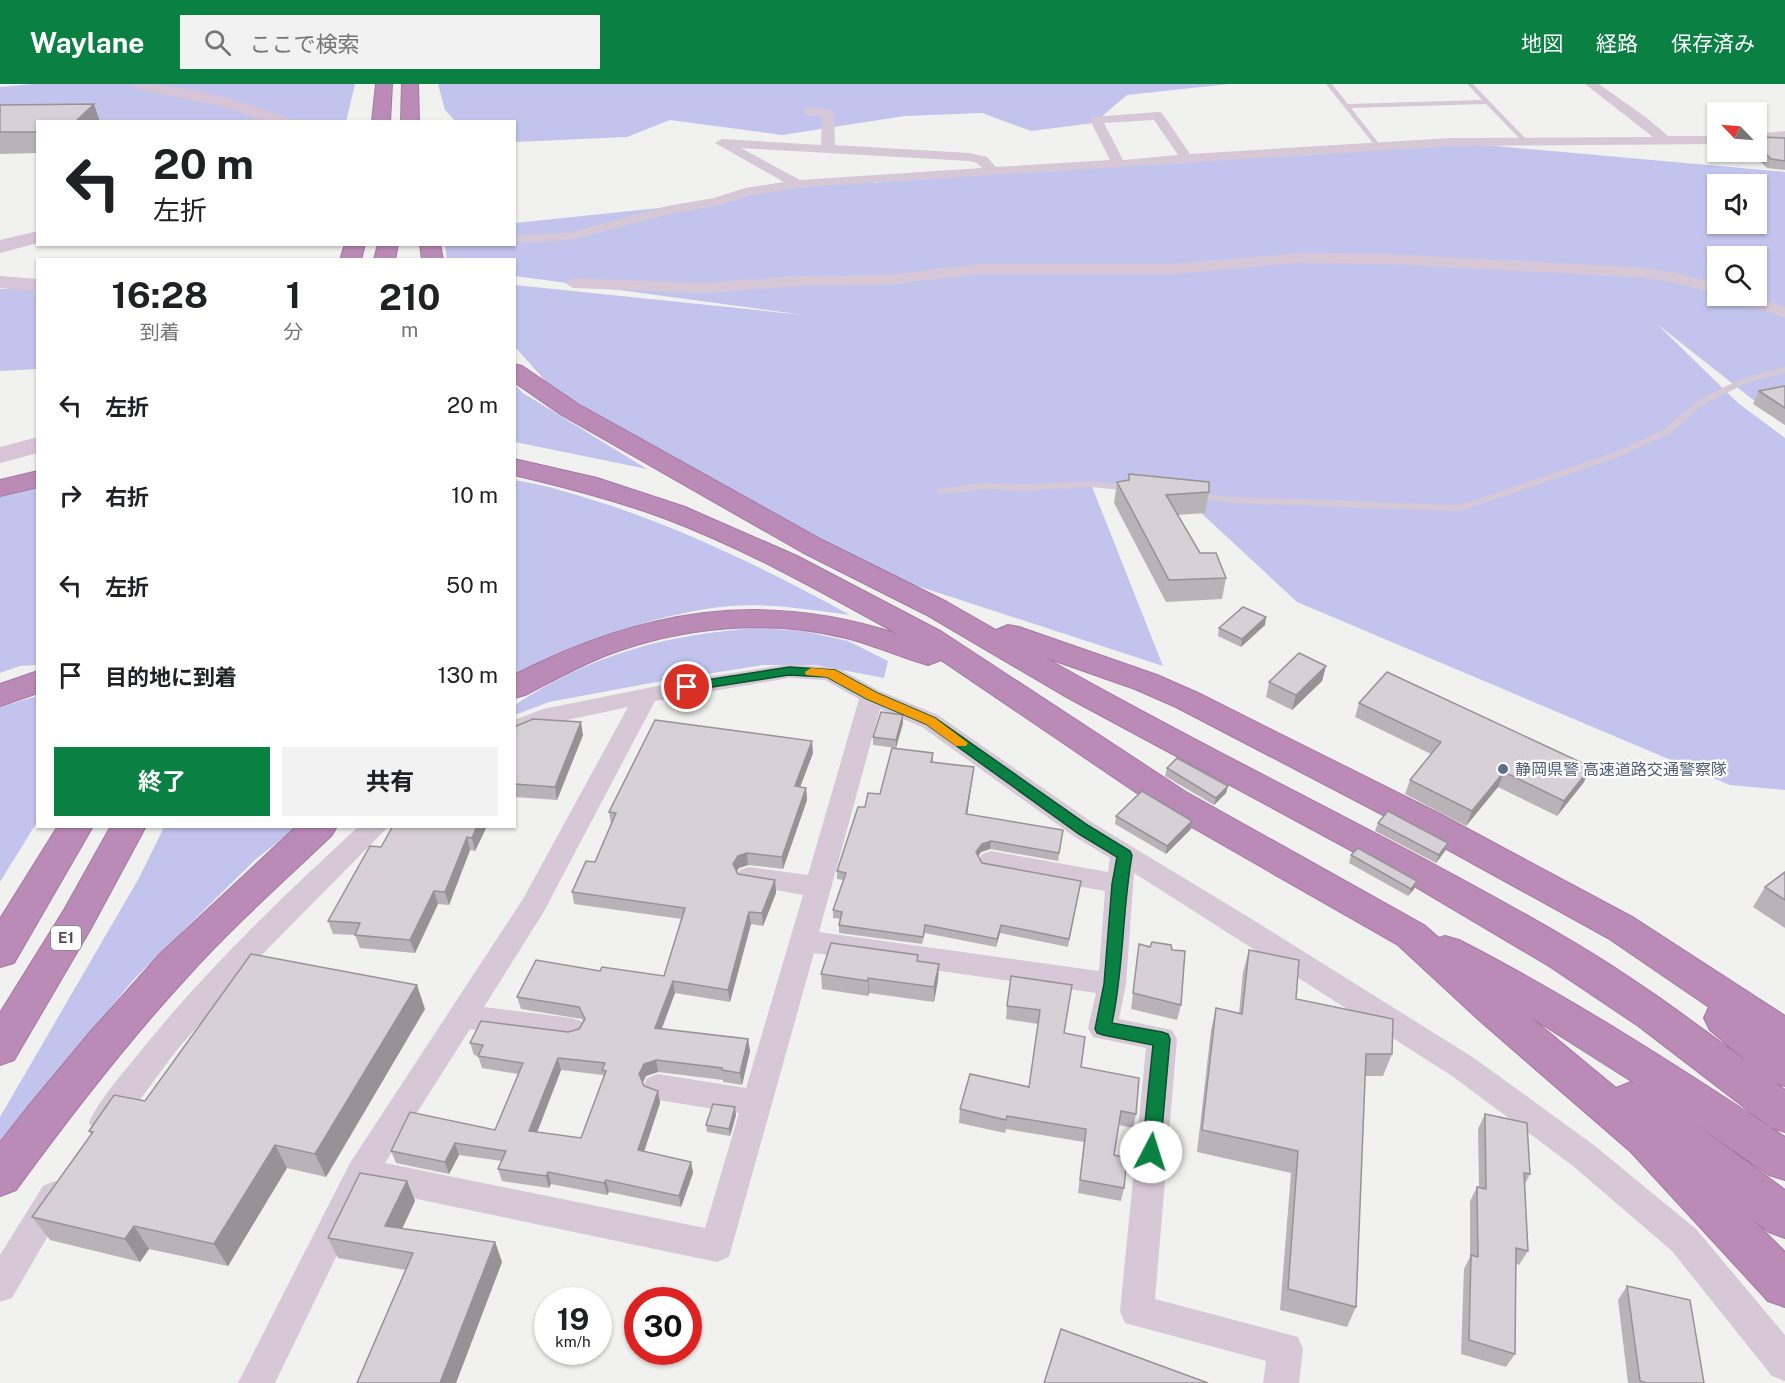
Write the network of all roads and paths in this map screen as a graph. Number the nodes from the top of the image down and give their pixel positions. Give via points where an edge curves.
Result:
1 (137, 84) edge
2 (384, 84) edge
3 (410, 84) edge
4 (422, 84) edge
5 (1329, 84) edge
6 (1470, 84) edge
7 (1591, 84) edge
8 (1487, 102) junction
9 (1347, 106) junction
10 (810, 111) dead end
11 (278, 120) edge
12 (381, 120) edge
13 (410, 120) edge
14 (423, 120) edge
15 (1785, 135) edge
16 (1767, 137) edge
17 (1663, 139) junction
18 (1707, 140) edge
19 (1767, 140) edge
20 (1525, 141) junction
21 (1785, 141) edge
22 (1378, 146) junction
23 (828, 149) junction
24 (1185, 158) junction
25 (790, 163) dead end
26 (1118, 164) junction
27 (767, 167) junction
28 (993, 172) junction
29 (798, 184) junction
30 (521, 239) dead end
31 (0, 282) edge
32 (573, 283) dead end
33 (36, 286) edge
34 (1707, 286) edge
35 (1766, 306) edge
36 (1785, 313) edge
37 (1785, 370) edge
38 (516, 372) edge
39 (36, 446) edge
40 (516, 453) edge
41 (0, 455) edge
42 (36, 467) edge
43 (516, 468) edge
44 (0, 476) edge
45 (36, 479) edge
46 (0, 488) edge
47 (1148, 490) edge
48 (940, 491) dead end
49 (1182, 494) edge
50 (812, 546) junction
51 (936, 608) junction
52 (981, 674) junction
53 (36, 682) edge
54 (516, 687) edge
55 (0, 696) edge
56 (646, 696) junction
57 (872, 696) junction
58 (516, 729) edge
59 (75, 828) edge
60 (128, 828) edge
61 (318, 828) edge
62 (374, 828) edge
63 (991, 861) dead end
64 (1122, 869) junction
65 (749, 877) edge
66 (819, 887) junction
67 (1621, 928) junction
68 (1411, 934) junction
69 (804, 941) junction
70 (0, 952) edge
71 (1112, 984) junction
72 (1493, 1009) junction
73 (462, 1016) junction
74 (571, 1030) edge
75 (1785, 1037) edge
76 (0, 1048) edge
77 (1785, 1069) edge
78 (658, 1087) dead end
79 (758, 1103) junction
80 (1785, 1114) edge
81 (87, 1148) edge
82 (1785, 1161) edge
83 (361, 1173) junction
84 (0, 1176) edge
85 (68, 1176) edge
86 (1785, 1217) edge
87 (1785, 1285) edge
88 (0, 1286) edge
89 (1785, 1363) edge
90 (256, 1383) edge
91 (1281, 1383) edge

1 - 11 street via 234,104
2 - 12 highway
3 - 13 highway
4 - 14 highway
5 - 9 lane
6 - 8 lane
7 - 17 street
8 - 9 lane
8 - 20 lane
9 - 22 lane
10 - 23 street via 828,113
15 - 16 street
17 - 18 street
17 - 20 street
19 - 21 street
20 - 22 street
22 - 24 street
23 - 27 street via 722,143
23 - 28 street via 969,157 982,160
24 - 26 street
24 - 26 street via 1158,116 1096,120
25 - 27 street
26 - 28 street
27 - 29 street
28 - 29 street via 842,174
29 - 30 street via 745,192 572,236
31 - 33 street
32 - 34 street via 703,288 887,280 990,269 1173,269 1297,258 1635,272
35 - 36 street
37 - 49 lane via 1746,380 1701,402 1668,431 1618,454 1461,508 1231,500
38 - 50 highway via 568,409
39 - 41 street
40 - 50 highway via 561,460 670,490
42 - 44 highway
43 - 52 highway via 627,496 723,533 893,617
45 - 46 highway
47 - 48 lane via 1091,484
50 - 51 highway
51 - 67 highway via 1187,700 1426,822
51 - 80 highway via 1074,688 1395,858 1563,955 1651,1013
52 - 54 highway via 843,628 806,622 726,620 661,630 597,648
52 - 68 highway via 1174,801
53 - 55 highway
56 - 57 street via 789,671 830,673
56 - 58 street via 543,717
56 - 73 street via 533,906
57 - 64 street via 930,721 1084,830
57 - 66 street
59 - 70 highway
60 - 76 highway, E1
61 - 84 highway via 162,979 56,1102
62 - 81 street via 243,955 139,1073
63 - 64 street
64 - 71 street
64 - 89 street via 1240,925 1462,1066 1584,1156 1684,1240
65 - 66 street
66 - 69 street
67 - 75 highway
67 - 77 highway
68 - 72 highway
68 - 82 highway via 1524,992
69 - 71 street
69 - 79 street
71 - 91 street via 1103,1029 1162,1039 1137,1311 1285,1349
72 - 86 highway via 1633,1102
72 - 87 highway via 1646,1139
73 - 74 street
73 - 83 street
78 - 79 street
79 - 83 street via 717,1246
83 - 90 street
85 - 88 street

